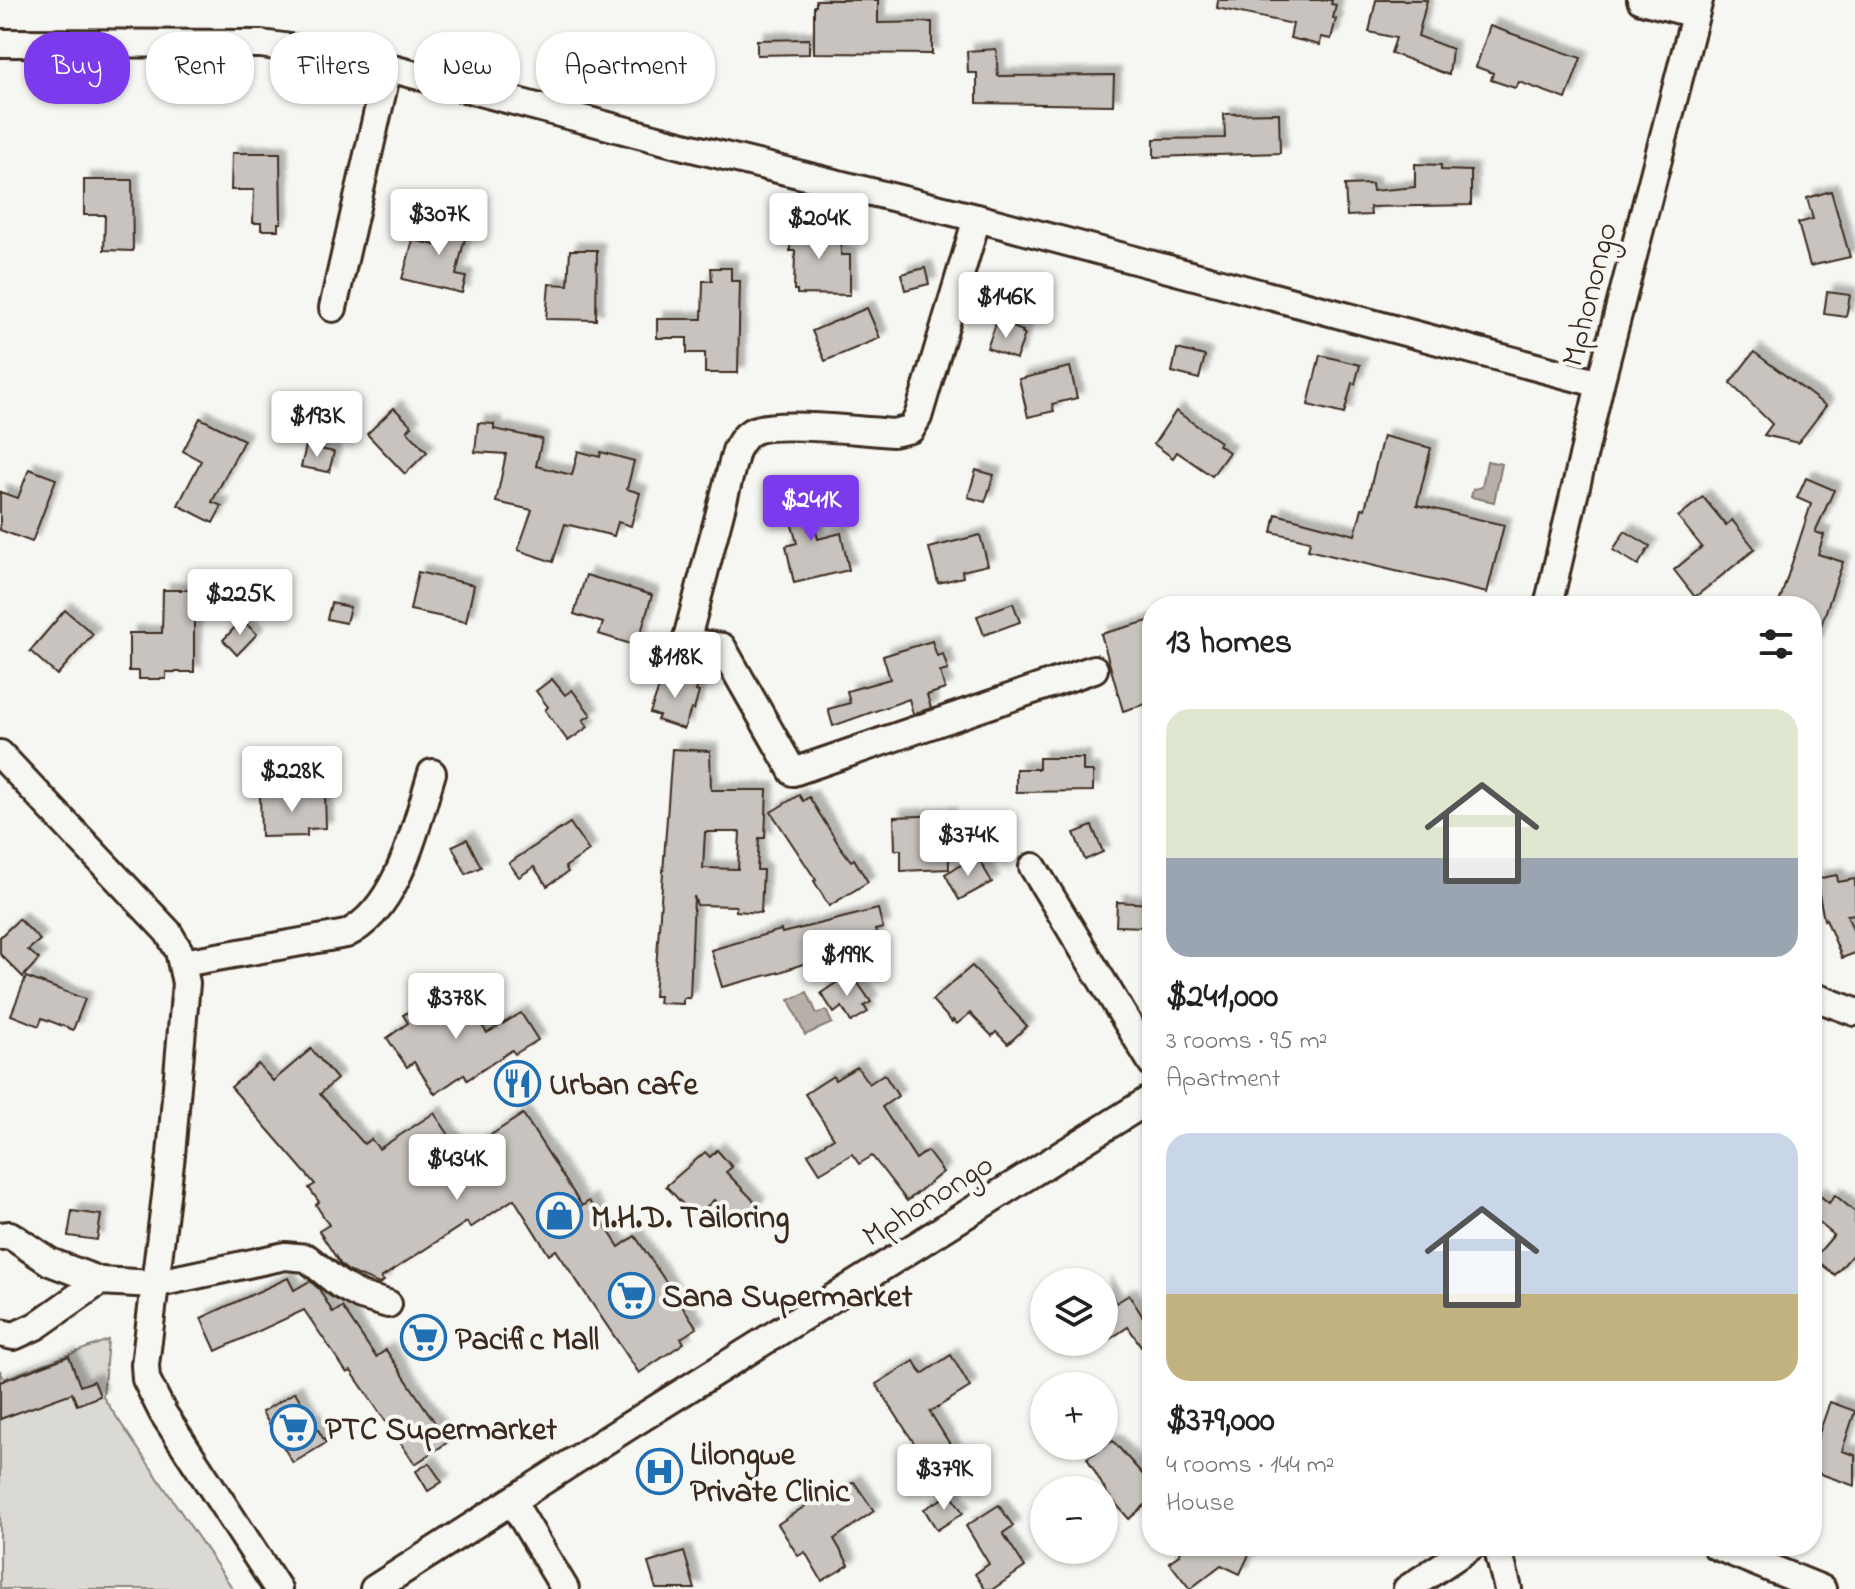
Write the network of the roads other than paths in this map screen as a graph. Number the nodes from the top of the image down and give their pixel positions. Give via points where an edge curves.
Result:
1 (1641, 0) edge
2 (1697, 7) edge
3 (0, 43) edge
4 (270, 45) edge
5 (398, 70) edge
6 (380, 104) edge
7 (977, 218) junction
8 (333, 308) dead end
9 (1600, 384) junction
10 (1550, 596) edge
11 (1094, 669) dead end
12 (0, 754) edge
13 (432, 773) dead end
14 (1033, 867) dead end
15 (183, 963) junction
16 (1822, 1000) edge
17 (1855, 1012) edge
18 (1142, 1047) edge
19 (1142, 1104) edge
20 (0, 1236) edge
21 (100, 1281) junction
22 (154, 1284) junction
23 (388, 1304) dead end
24 (0, 1333) edge
25 (512, 1501) junction
26 (1457, 1556) edge
27 (1500, 1556) edge
28 (1741, 1556) edge
29 (278, 1589) edge
30 (374, 1589) edge
31 (565, 1589) edge
32 (1407, 1589) edge
33 (1508, 1589) edge
34 (1822, 1589) edge

1 - 2 street
2 - 9 street, Mphonongo
3 - 4 street
5 - 7 street
6 - 8 street
7 - 9 street
7 - 11 street via 911,429 893,433 763,428 742,440 686,642 722,647 793,772
9 - 10 street, Mphonongo
12 - 15 street via 168,932
13 - 15 street via 408,849 381,905 358,928
14 - 18 street
15 - 22 street via 186,983 172,1139
16 - 17 street
19 - 25 street, Mphonongo
20 - 21 street via 10,1235 50,1262
21 - 22 street
21 - 24 street via 36,1326 14,1336
22 - 23 street via 285,1256 307,1258 339,1284
22 - 29 street via 146,1379
25 - 30 street, Mphonongo
25 - 31 street
26 - 32 street
27 - 33 street
28 - 34 street

